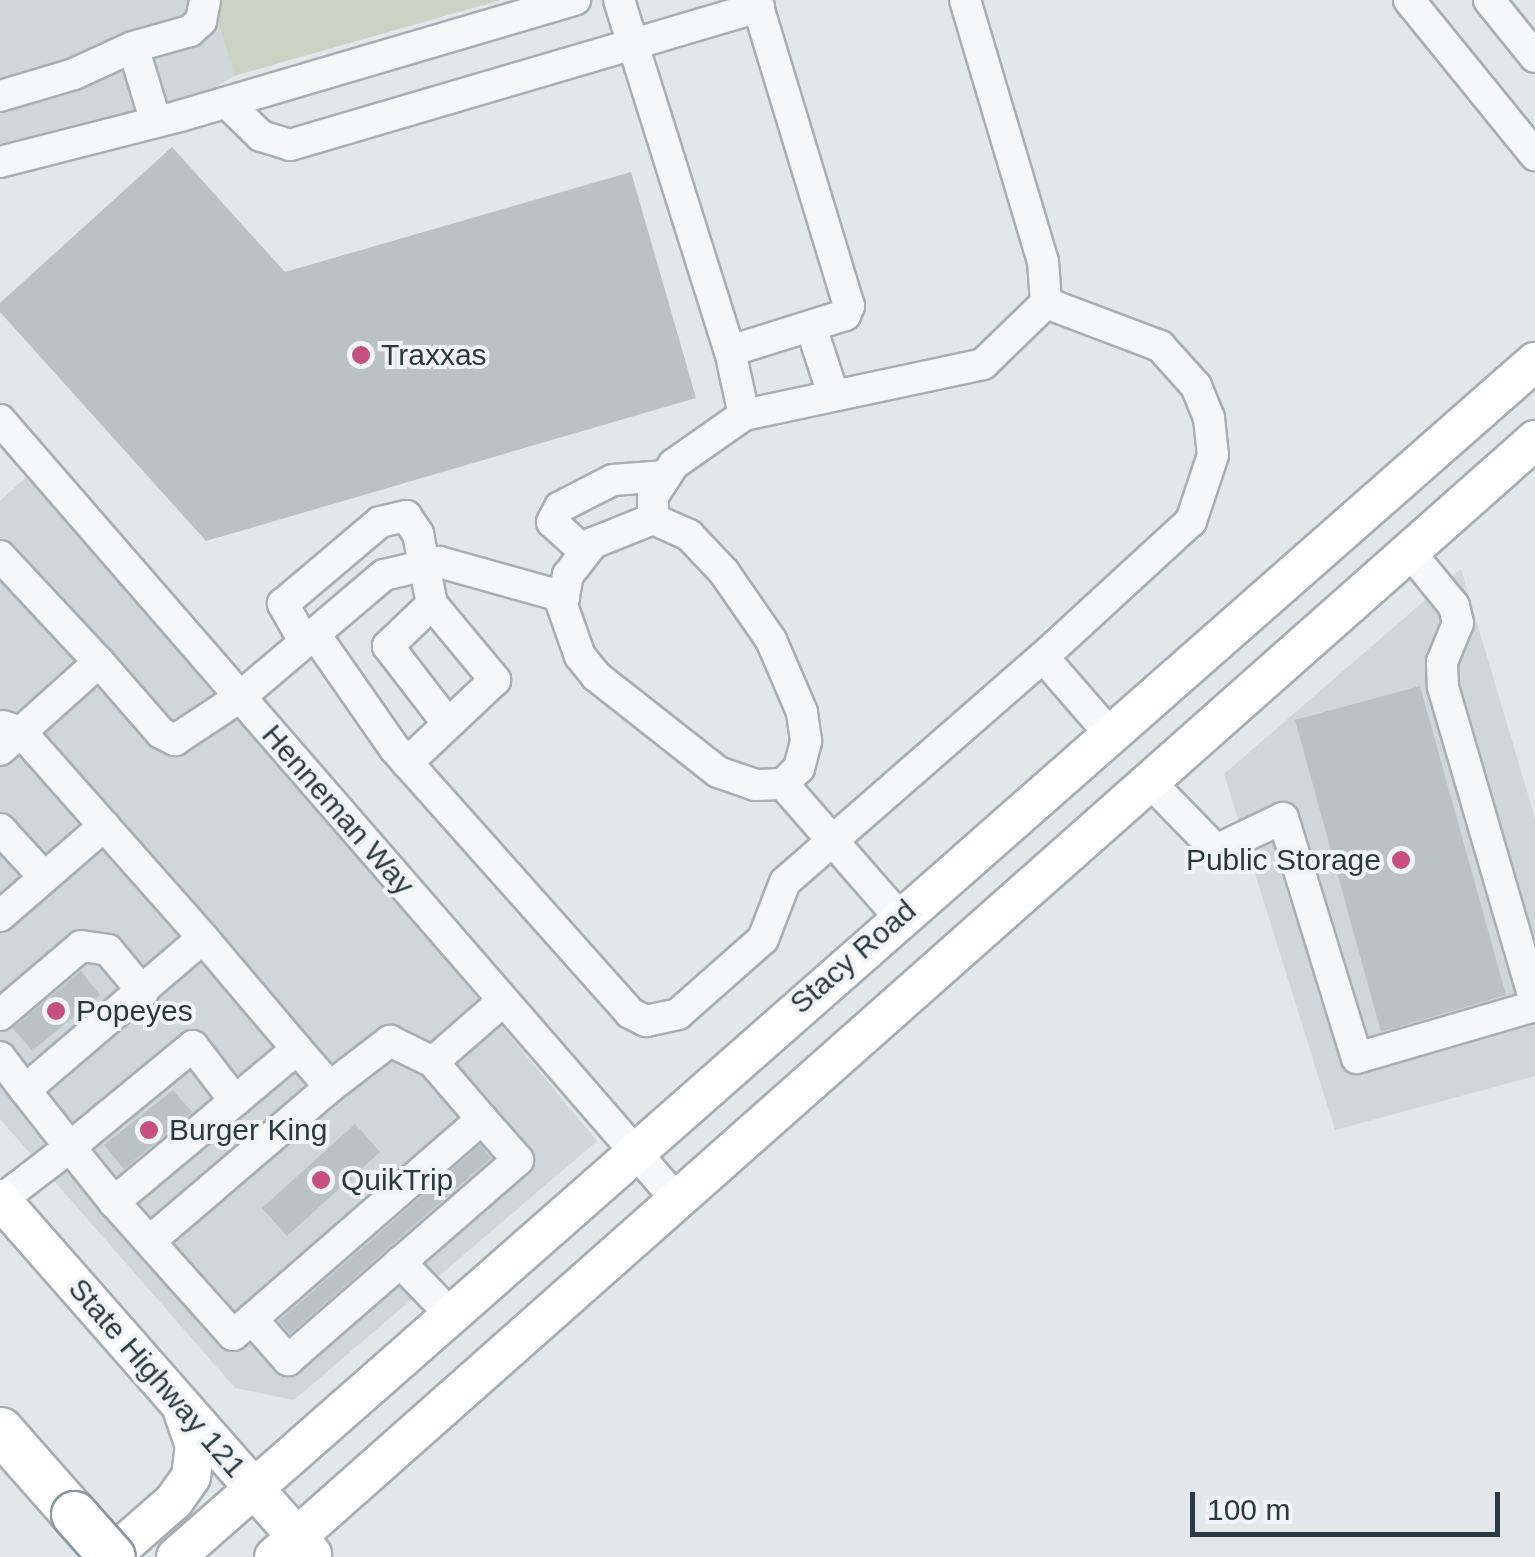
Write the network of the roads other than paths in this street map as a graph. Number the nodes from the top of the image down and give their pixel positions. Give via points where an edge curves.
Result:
1 (205, 0) edge
2 (575, 0) edge
3 (619, 0) edge
4 (965, 0) edge
5 (1409, 0) edge
6 (1489, 0) edge
7 (758, 4) edge
8 (634, 46) junction
9 (133, 47) junction
10 (1535, 57) edge
11 (0, 96) edge
12 (227, 103) junction
13 (156, 122) junction
14 (1535, 155) edge
15 (0, 162) edge
16 (1046, 303) junction
17 (810, 326) junction
18 (730, 351) junction
19 (1535, 362) edge
20 (832, 394) junction
21 (744, 414) junction
22 (0, 420) edge
23 (1535, 440) edge
24 (666, 476) junction
25 (653, 519) junction
26 (584, 552) junction
27 (1409, 552) junction
28 (0, 556) edge
29 (422, 564) junction
30 (564, 597) junction
31 (432, 604) junction
32 (309, 637) junction
33 (1044, 657) junction
34 (99, 662) junction
35 (240, 697) junction
36 (448, 724) junction
37 (1109, 733) junction
38 (7, 736) edge
39 (407, 763) junction
40 (1150, 781) junction
41 (783, 784) junction
42 (104, 826) junction
43 (0, 828) edge
44 (831, 842) junction
45 (44, 877) junction
46 (0, 916) edge
47 (899, 917) junction
48 (203, 938) junction
49 (143, 992) junction
50 (503, 1001) junction
51 (1535, 1004) edge
52 (0, 1015) edge
53 (297, 1049) junction
54 (0, 1057) edge
55 (433, 1062) junction
56 (330, 1087) junction
57 (25, 1090) junction
58 (235, 1101) junction
59 (482, 1118) junction
60 (70, 1147) junction
61 (632, 1150) junction
62 (676, 1199) junction
63 (0, 1200) edge
64 (114, 1202) junction
65 (151, 1240) junction
66 (400, 1262) junction
67 (449, 1313) junction
68 (252, 1319) junction
69 (180, 1404) junction
70 (0, 1430) edge
71 (253, 1487) junction
72 (295, 1550) edge
73 (111, 1557) edge
74 (176, 1557) edge

1 - 9 street via 201,21 190,31
2 - 12 street
3 - 8 street
4 - 16 street via 1043,261
5 - 14 street
6 - 10 street
7 - 8 street
7 - 17 street via 850,306 845,315
8 - 12 street via 290,145 235,118
8 - 18 street
9 - 11 street
9 - 13 street
12 - 13 street
13 - 15 street
16 - 20 street via 984,364
16 - 33 street via 1160,346 1196,386 1213,455 1206,490 1174,540
17 - 18 street
17 - 20 street
18 - 21 street
19 - 37 main road, Stacy Road
20 - 21 street
21 - 24 street via 694,445
22 - 35 street, Henneman Way
23 - 27 main road
24 - 25 street via 653,496
24 - 26 street via 613,480 560,507 552,522
25 - 26 street via 608,532
25 - 41 street via 707,552 771,640 802,712 806,741 799,768
26 - 30 street
27 - 40 main road
27 - 51 street via 1454,606 1458,623 1442,662 1443,687
28 - 34 street
29 - 30 street via 466,567
29 - 31 street
29 - 32 street via 384,575
29 - 32 street via 418,534 406,516 380,522 283,604
30 - 41 street via 580,656 611,692 718,772 755,785
31 - 36 street via 388,646
31 - 36 street via 496,680
32 - 35 street
32 - 39 street
33 - 37 street
33 - 44 street
34 - 35 street via 174,740
34 - 38 street
35 - 50 street, Henneman Way
36 - 39 street
37 - 40 main road
37 - 47 main road, Stacy Road
38 - 42 street
39 - 44 street via 630,1012 646,1021 678,1014 763,939 785,882
40 - 51 street via 1216,850 1283,818 1358,1058
40 - 62 main road
41 - 44 street
42 - 45 street
42 - 48 street
43 - 45 street
44 - 47 street
45 - 46 street
47 - 61 main road, Stacy Road
48 - 49 street
48 - 53 street
49 - 52 street via 108,950 81,946
49 - 57 street
50 - 55 street
50 - 61 street, Henneman Way
53 - 56 street
53 - 58 street
54 - 57 street
55 - 56 street via 390,1041
55 - 59 street
56 - 65 street
57 - 60 street
58 - 60 street via 193,1046
58 - 64 street
59 - 66 street via 518,1160
59 - 68 street
60 - 63 street
60 - 64 street
61 - 62 street, Henneman Way
61 - 67 main road, Stacy Road
62 - 72 main road
63 - 69 main road, State Highway 121
64 - 65 street
65 - 68 street via 233,1335
66 - 67 street
66 - 68 street via 288,1360
67 - 71 main road, Stacy Road
69 - 71 main road, State Highway 121
69 - 73 main road via 195,1446 191,1478
70 - 73 highway, bridge
71 - 72 main road, State Highway 121
71 - 74 main road, Stacy Road

